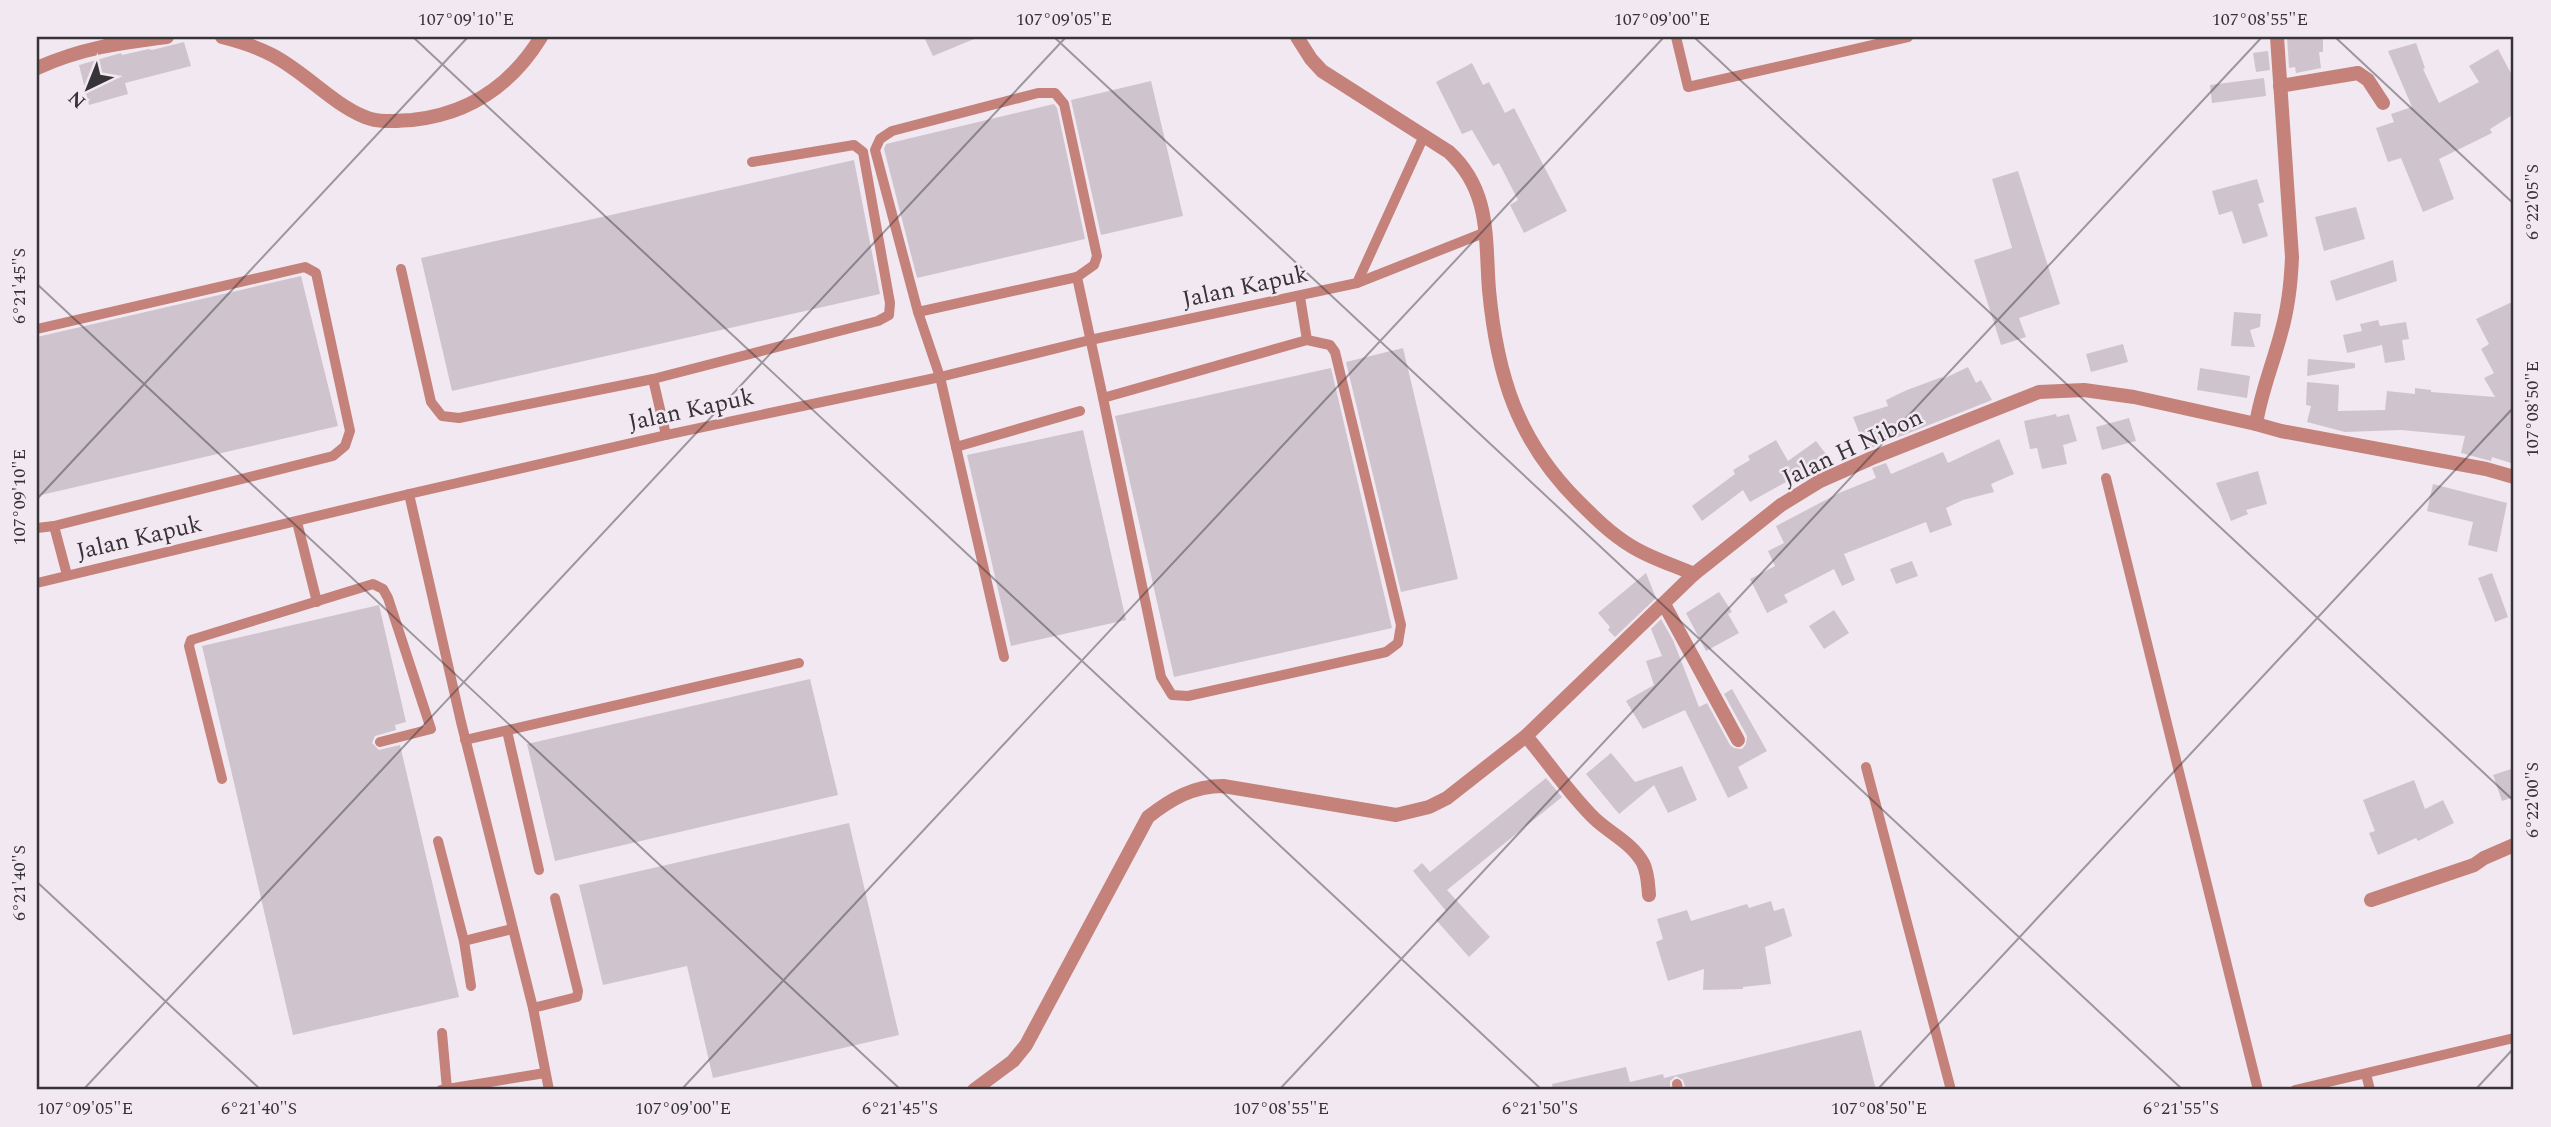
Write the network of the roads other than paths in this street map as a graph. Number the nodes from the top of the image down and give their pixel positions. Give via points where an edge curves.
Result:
1 (167, 37) edge
2 (222, 37) edge
3 (541, 37) edge
4 (1297, 37) edge
5 (1676, 37) edge
6 (1908, 37) edge
7 (2277, 37) edge
8 (37, 68) edge
9 (2280, 86) junction
10 (2383, 103) dead end
11 (1424, 136) junction
12 (752, 162) dead end
13 (1486, 232) junction
14 (401, 269) dead end
15 (1077, 277) junction
16 (1357, 283) junction
17 (1300, 297) junction
18 (918, 312) junction
19 (37, 328) edge
20 (1090, 340) junction
21 (1307, 340) junction
22 (940, 377) junction
23 (653, 379) junction
24 (1103, 398) junction
25 (1080, 411) dead end
26 (2256, 424) junction
27 (666, 435) junction
28 (956, 447) junction
29 (2514, 477) edge
30 (2106, 478) dead end
31 (409, 494) junction
32 (296, 522) junction
33 (54, 526) junction
34 (37, 528) edge
35 (1694, 574) junction
36 (67, 575) junction
37 (37, 583) edge
38 (317, 602) junction
39 (1664, 604) junction
40 (1004, 657) dead end
41 (799, 663) dead end
42 (507, 731) junction
43 (1526, 736) junction
44 (466, 740) junction
45 (1738, 740) dead end
46 (380, 742) dead end
47 (1866, 767) dead end
48 (222, 779) dead end
49 (438, 841) dead end
50 (2514, 845) edge
51 (539, 870) dead end
52 (1649, 895) dead end
53 (555, 898) dead end
54 (2371, 900) dead end
55 (512, 929) junction
56 (464, 941) junction
57 (471, 986) dead end
58 (533, 1008) junction
59 (442, 1032) dead end
60 (2514, 1038) edge
61 (545, 1073) junction
62 (2366, 1074) junction
63 (444, 1089) edge
64 (549, 1090) edge
65 (974, 1090) edge
66 (1951, 1090) edge
67 (2258, 1090) edge
68 (2295, 1090) edge
69 (2370, 1090) edge

1 - 8 street via 116,42
2 - 3 street via 272,55 354,112 369,119 397,121 470,106 521,66
4 - 11 street via 1322,71
5 - 6 lane via 1688,87
7 - 9 street
9 - 10 street via 2358,74 2368,80
9 - 26 street via 2291,278 2282,332
11 - 13 street via 1463,164 1479,193
11 - 16 lane
12 - 23 lane via 854,145 863,152 890,315
13 - 16 lane, Jalan Kapuk
13 - 35 street via 1499,356 1515,410 1533,448 1560,483 1609,531 1632,547
14 - 23 lane via 431,402 442,416 458,418
15 - 18 lane
15 - 18 lane via 1094,265 1097,256 1064,104 1055,93 1038,93 892,131 880,139 875,150
15 - 20 lane
16 - 17 lane, Jalan Kapuk
17 - 20 lane, Jalan Kapuk
17 - 21 lane
18 - 22 lane
19 - 33 lane via 305,267 316,273 350,431 345,446 333,456
20 - 22 lane, Jalan Kapuk
20 - 24 lane
21 - 24 lane
21 - 24 lane via 1324,342 1335,352 1401,625 1398,643 1386,652 1188,696 1172,695 1161,677
22 - 27 lane, Jalan Kapuk
22 - 28 lane
23 - 27 lane
25 - 28 lane
26 - 29 street, Jalan H Nibon
26 - 35 street, Jalan H Nibon via 2134,397 2084,390 2039,392 1820,481 1781,505
27 - 31 lane, Jalan Kapuk
28 - 40 lane
30 - 67 lane
31 - 32 lane, Jalan Kapuk
31 - 44 lane
32 - 36 lane, Jalan Kapuk
32 - 38 lane
33 - 34 lane
33 - 36 lane
35 - 39 street, Jalan H Nibon
36 - 37 lane, Jalan Kapuk
38 - 46 lane via 373,584 388,598 430,729
38 - 48 lane via 191,640
39 - 43 street, Jalan H Nibon
39 - 45 street
41 - 42 lane
42 - 44 lane
42 - 51 lane
43 - 52 street via 1593,817 1625,841 1643,862
43 - 65 street, Jalan H Nibon via 1447,798 1396,815 1223,786 1202,786 1166,803 1148,817 1026,1045 1013,1061
44 - 55 lane
47 - 66 lane
49 - 56 lane
50 - 54 street via 2474,865
53 - 58 lane via 577,996
55 - 56 lane
55 - 58 lane
56 - 57 lane
58 - 61 lane
59 - 63 lane
60 - 62 lane
61 - 63 lane
61 - 64 lane
62 - 68 lane
62 - 69 lane

